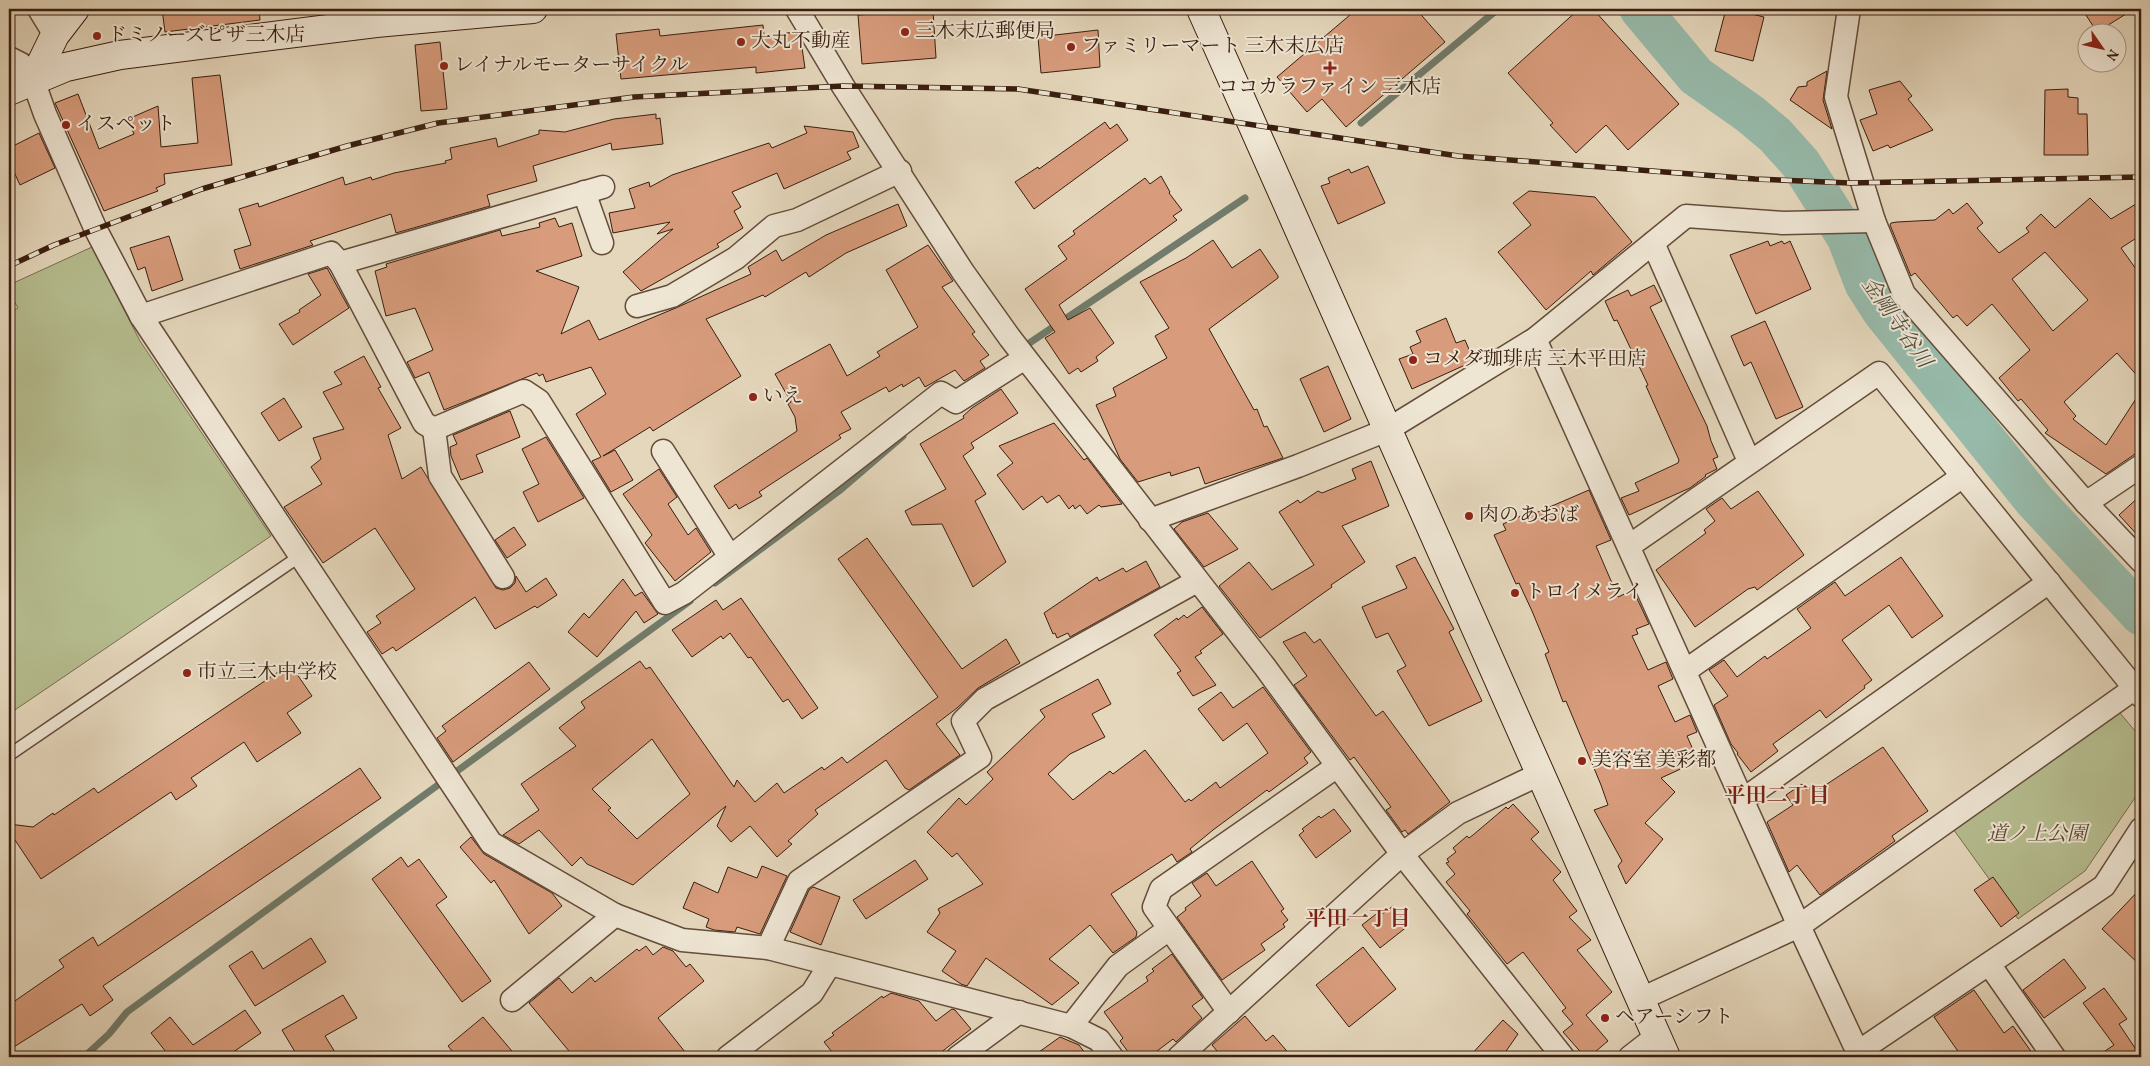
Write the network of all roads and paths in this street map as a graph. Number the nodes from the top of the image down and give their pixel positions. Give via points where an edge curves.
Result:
1 (39, 9) edge
2 (75, 9) edge
3 (533, 9) edge
4 (797, 9) edge
5 (1201, 9) edge
6 (1849, 9) edge
7 (375, 16) edge
8 (55, 35) junction
9 (9, 58) edge
10 (96, 60) junction
11 (33, 80) junction
12 (9, 91) edge
13 (900, 171) junction
14 (1874, 221) junction
15 (602, 243) dead end
16 (1653, 243) junction
17 (340, 263) junction
18 (637, 306) dead end
19 (141, 316) junction
20 (1536, 339) junction
21 (1025, 358) junction
22 (434, 429) junction
23 (1387, 430) junction
24 (663, 451) dead end
25 (1750, 460) junction
26 (2141, 466) edge
27 (1963, 476) junction
28 (2086, 503) junction
29 (1150, 520) junction
30 (1629, 546) junction
31 (300, 556) junction
32 (730, 557) junction
33 (2141, 561) edge
34 (502, 577) dead end
35 (1197, 581) junction
36 (2049, 582) junction
37 (1685, 671) junction
38 (2138, 692) edge
39 (9, 754) edge
40 (1336, 767) junction
41 (1540, 774) junction
42 (1744, 799) junction
43 (2141, 828) edge
44 (1402, 854) junction
45 (615, 915) junction
46 (1799, 926) junction
47 (1170, 928) junction
48 (768, 948) junction
49 (830, 964) junction
50 (1989, 964) junction
51 (1640, 999) junction
52 (512, 1000) dead end
53 (1019, 1012) junction
54 (1229, 1012) junction
55 (1071, 1026) junction
56 (1662, 1047) edge
57 (1859, 1055) edge
58 (728, 1057) edge
59 (958, 1057) edge
60 (1112, 1057) edge
61 (1179, 1057) edge
62 (1563, 1057) edge
63 (1630, 1057) edge
64 (2054, 1057) edge

1 - 8 street
2 - 8 street
2 - 10 street via 73,25 76,38
3 - 7 street
4 - 13 street
5 - 23 street
6 - 14 street via 1836,97
7 - 10 street
8 - 11 street
9 - 11 street via 21,64
10 - 11 street
11 - 12 street
11 - 19 street via 96,230
13 - 18 street via 797,220 774,226 736,258 672,296
13 - 21 street via 963,272
14 - 16 street via 1784,223 1686,216
14 - 28 street via 1904,294
15 - 17 street via 594,190
16 - 20 street
16 - 25 street
17 - 19 street via 331,253
17 - 22 street via 424,423
19 - 31 street
20 - 23 street
20 - 30 street
21 - 29 street
21 - 32 street via 956,402 941,393
22 - 32 street via 524,391 539,401 665,603 684,593
22 - 34 street via 440,476
23 - 29 street
23 - 41 street
24 - 32 street
25 - 27 street via 1879,373
25 - 30 street
26 - 28 street
27 - 36 street
27 - 37 street
28 - 33 street
29 - 35 street
30 - 37 street
31 - 39 lane
31 - 45 street via 491,843
35 - 40 street via 1265,667
35 - 48 street via 985,699 964,721 980,757 799,882
36 - 38 street
36 - 42 street
37 - 42 street
38 - 46 street
40 - 44 street
40 - 47 street via 1161,889 1154,907
41 - 44 street via 1458,813
41 - 51 street
42 - 46 street
43 - 50 street via 2104,886
44 - 54 street
44 - 62 street
45 - 48 street via 682,940
45 - 52 street
46 - 51 street
46 - 57 street
47 - 54 street
47 - 55 street via 1118,966
48 - 49 street
49 - 53 street
49 - 58 street via 812,993
50 - 57 street
50 - 64 street
51 - 56 street
53 - 55 street
53 - 59 street
54 - 61 street
55 - 60 street via 1100,1040
56 - 63 street

